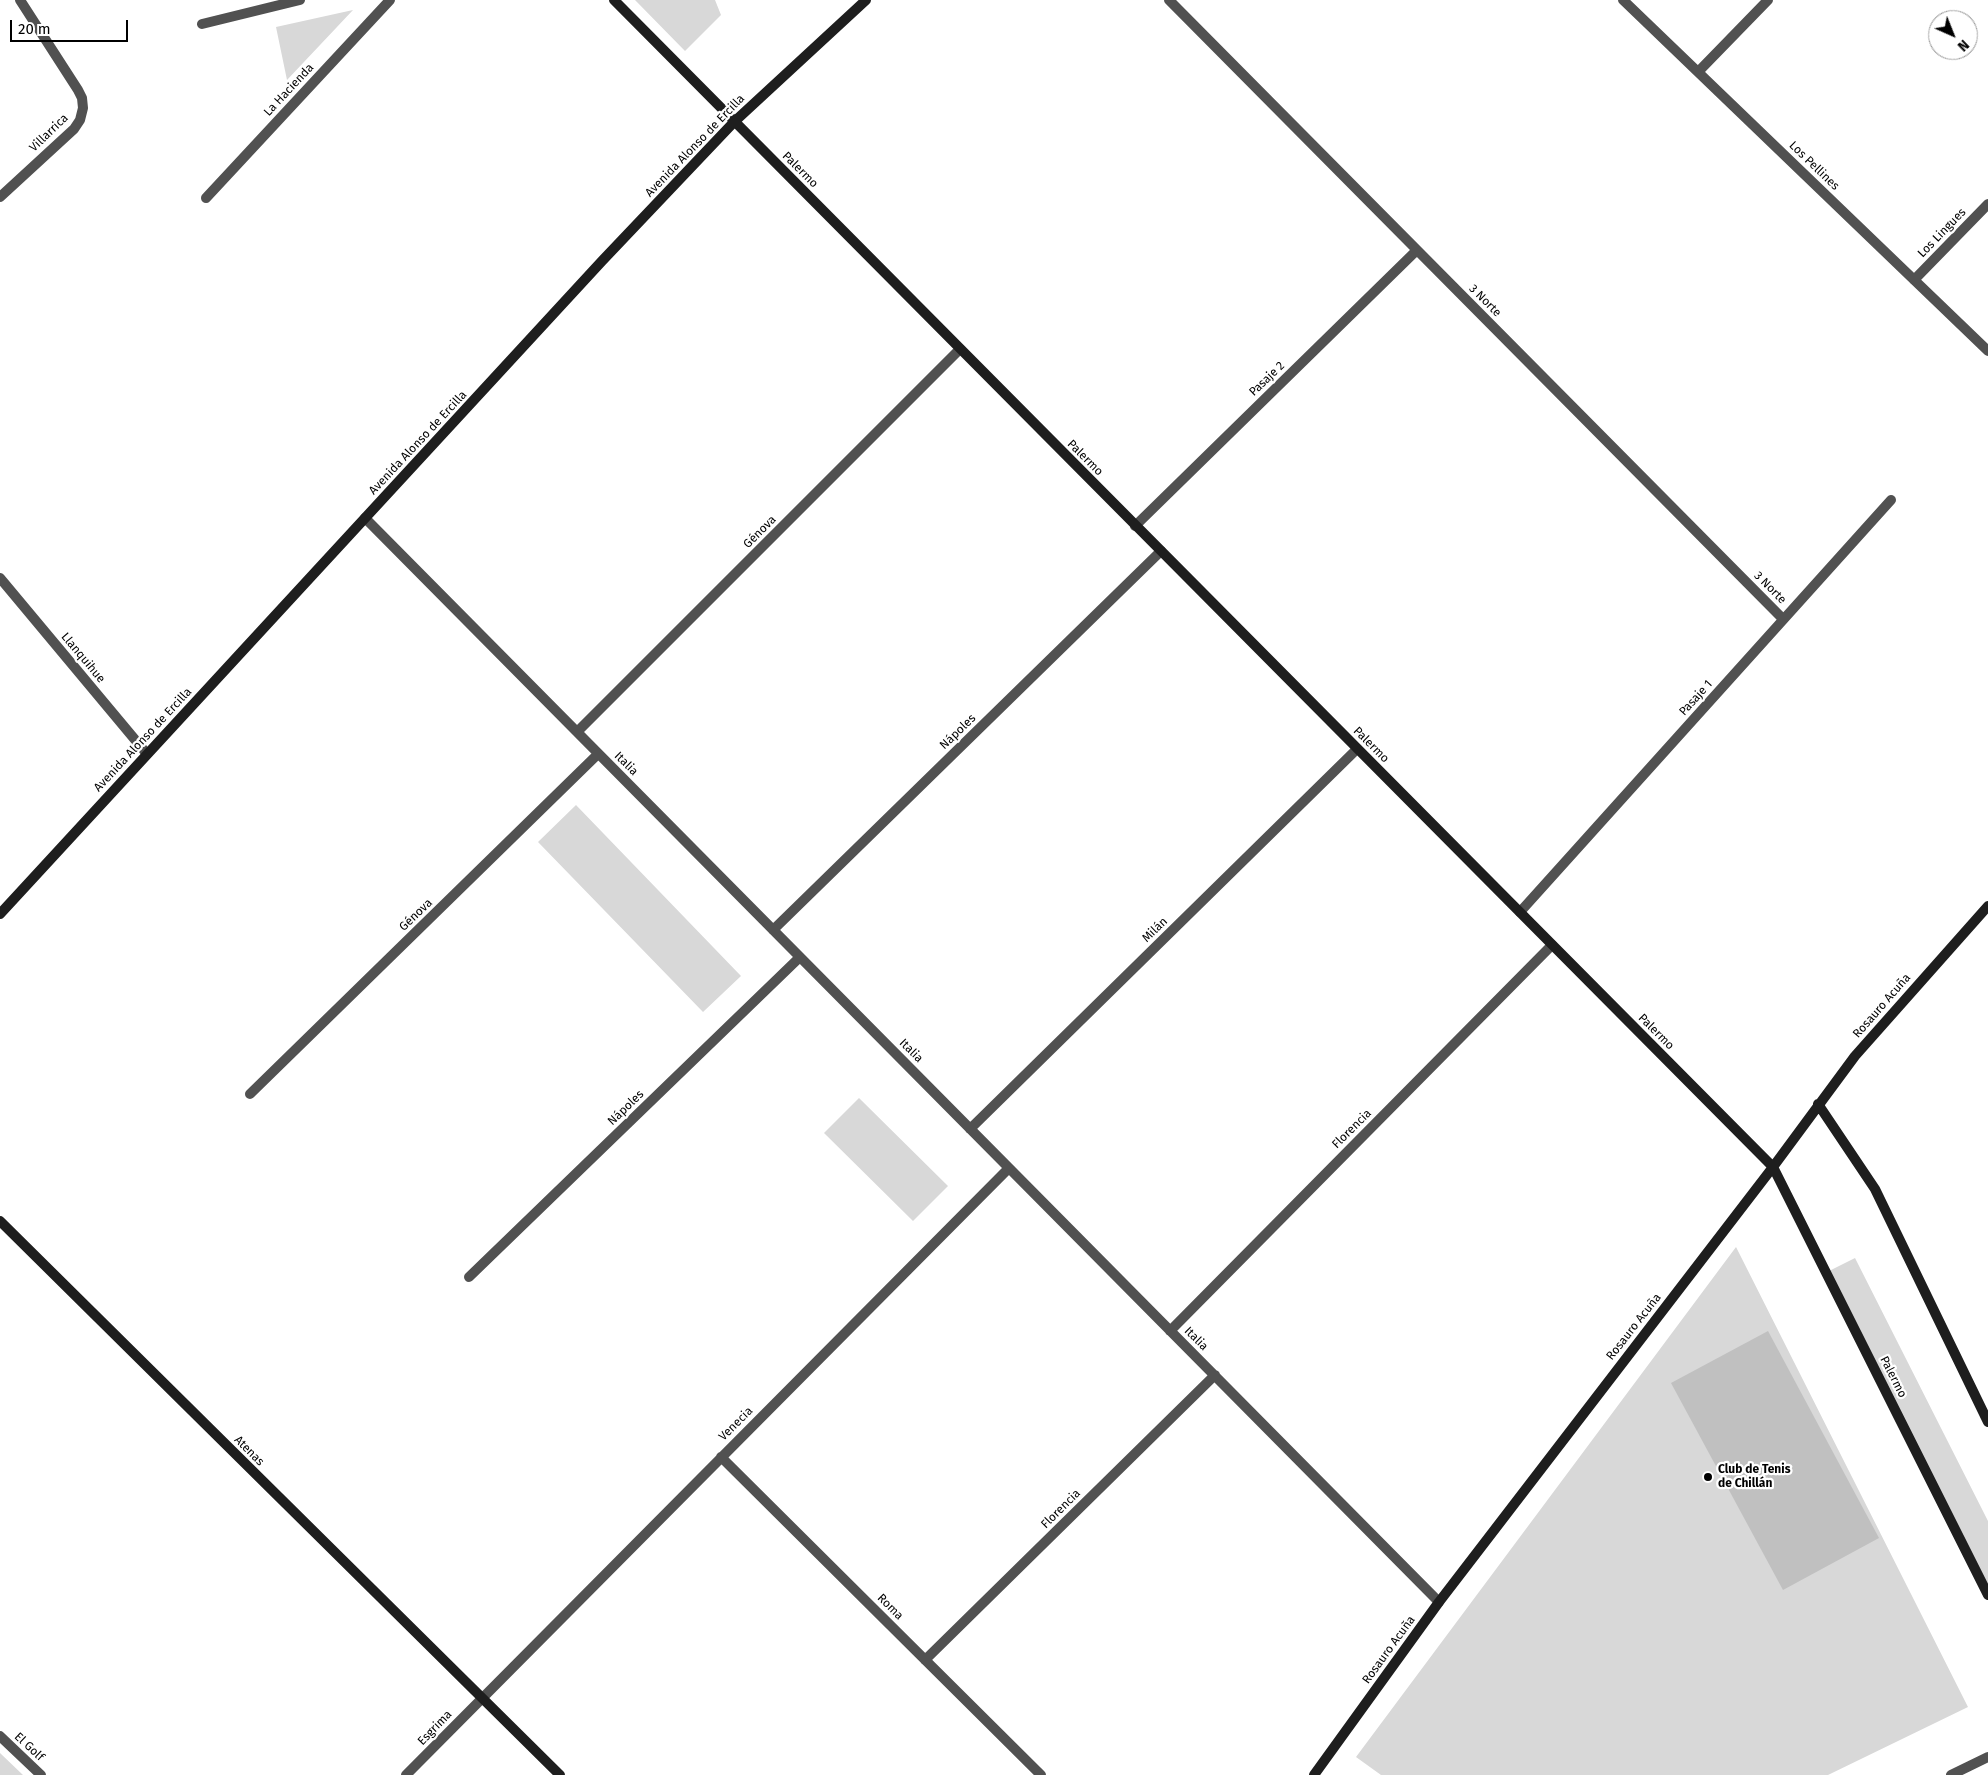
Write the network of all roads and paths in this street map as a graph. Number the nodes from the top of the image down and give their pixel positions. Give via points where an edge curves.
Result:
1 (20, 0) edge
2 (300, 0) edge
3 (390, 0) edge
4 (614, 0) edge
5 (866, 0) edge
6 (1169, 0) edge
7 (1623, 0) edge
8 (1768, 0) edge
9 (202, 24) dead end
10 (1698, 72) junction
11 (734, 122) junction
12 (0, 197) edge
13 (206, 198) dead end
14 (1988, 204) edge
15 (1417, 250) junction
16 (1914, 280) junction
17 (960, 349) junction
18 (1988, 351) edge
19 (1891, 500) dead end
20 (365, 518) junction
21 (1135, 526) junction
22 (1161, 551) junction
23 (0, 578) edge
24 (1784, 619) junction
25 (577, 732) junction
26 (1358, 749) junction
27 (147, 754) junction
28 (598, 754) junction
29 (1988, 906) edge
30 (1520, 912) junction
31 (0, 914) edge
32 (773, 930) junction
33 (1552, 945) junction
34 (800, 957) junction
35 (250, 1094) dead end
36 (1818, 1104) junction
37 (970, 1129) junction
38 (1773, 1167) junction
39 (1009, 1168) junction
40 (0, 1221) edge
41 (470, 1277) dead end
42 (1170, 1331) junction
43 (1214, 1375) junction
44 (1988, 1422) edge
45 (721, 1457) junction
46 (1988, 1595) edge
47 (1439, 1602) junction
48 (925, 1660) junction
49 (481, 1698) junction
50 (0, 1736) edge
51 (1988, 1757) edge
52 (41, 1775) edge
53 (406, 1775) edge
54 (560, 1775) edge
55 (1041, 1775) edge
56 (1314, 1775) edge
57 (1951, 1775) edge

1 - 12 street, Villarrica via 78,90 83,108 74,128
2 - 9 street
3 - 13 street, La Hacienda
4 - 11 street, Palermo
5 - 11 street, Avenida Alonso de Ercilla
6 - 15 street, 3 Norte
7 - 10 street, Los Pellines
8 - 10 street
10 - 16 street, Los Pellines
11 - 17 street, Palermo
11 - 20 street, Avenida Alonso de Ercilla
14 - 16 street, Los Lingues
15 - 21 street, Pasaje 2
15 - 24 street, 3 Norte
16 - 18 street, Los Pellines
17 - 21 street, Palermo
17 - 25 street, Génova
19 - 24 street, Pasaje 1
20 - 25 street, Italia
20 - 27 street, Avenida Alonso de Ercilla
21 - 22 street, Palermo
22 - 26 street, Palermo
22 - 32 street, Nápoles
23 - 27 street, Llanquihue
24 - 30 street, Pasaje 1
25 - 28 street, Italia
26 - 30 street, Palermo
26 - 37 street, Milán
27 - 31 street, Avenida Alonso de Ercilla
28 - 32 street, Italia
28 - 35 street, Génova
29 - 36 street, Rosauro Acuña via 1855,1056
30 - 33 street, Palermo
32 - 34 street, Italia
33 - 38 street, Palermo
33 - 42 street, Florencia
34 - 37 street, Italia
34 - 41 street, Nápoles
36 - 38 street, Rosauro Acuña
36 - 44 street via 1875,1189
37 - 39 street, Italia
38 - 46 street, Palermo
38 - 47 street, Rosauro Acuña
39 - 42 street, Italia
39 - 45 street, Venecia
40 - 49 street, Atenas
42 - 43 street, Italia
43 - 47 street, Italia
43 - 48 street, Florencia
45 - 48 street, Roma
45 - 49 street, Venecia
47 - 56 street, Rosauro Acuña
48 - 55 street, Roma
49 - 53 street, Esgrima
49 - 54 street, Atenas
50 - 52 street, El Golf
51 - 57 street

